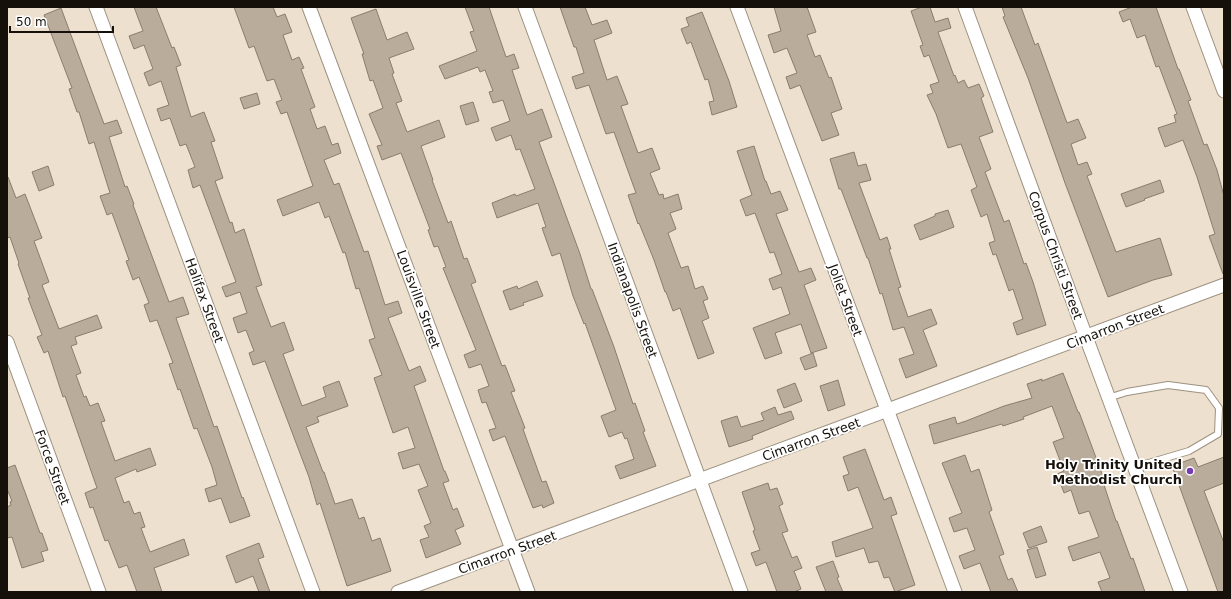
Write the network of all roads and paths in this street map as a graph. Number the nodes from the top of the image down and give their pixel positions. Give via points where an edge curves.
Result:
1 (96, 7) edge
2 (310, 7) edge
3 (525, 7) edge
4 (737, 7) edge
5 (965, 7) edge
6 (1193, 7) edge
7 (1224, 91) edge
8 (1224, 285) edge
9 (1086, 337) junction
10 (7, 342) edge
11 (1108, 398) junction
12 (887, 411) junction
13 (1134, 467) junction
14 (700, 480) junction
15 (512, 550) junction
16 (99, 592) edge
17 (313, 592) edge
18 (398, 592) edge
19 (528, 592) edge
20 (741, 592) edge
21 (955, 592) edge
22 (1180, 592) edge

1 - 17 street, Halifax Street
2 - 15 street, Louisville Street
3 - 14 street, Indianapolis Street
4 - 12 street, Joliet Street
5 - 9 street, Corpus Christi Street
6 - 7 street
8 - 9 street, Cimarron Street
9 - 11 street, Corpus Christi Street
9 - 12 street, Cimarron Street
10 - 16 street, Force Street
11 - 13 street, Corpus Christi Street
11 - 13 lane via 1168,385 1206,390 1219,408 1218,434 1188,450
12 - 14 street, Cimarron Street
12 - 21 street, Joliet Street
13 - 22 street, Corpus Christi Street
14 - 15 street, Cimarron Street
14 - 20 street, Indianapolis Street
15 - 18 street, Cimarron Street
15 - 19 street, Louisville Street

